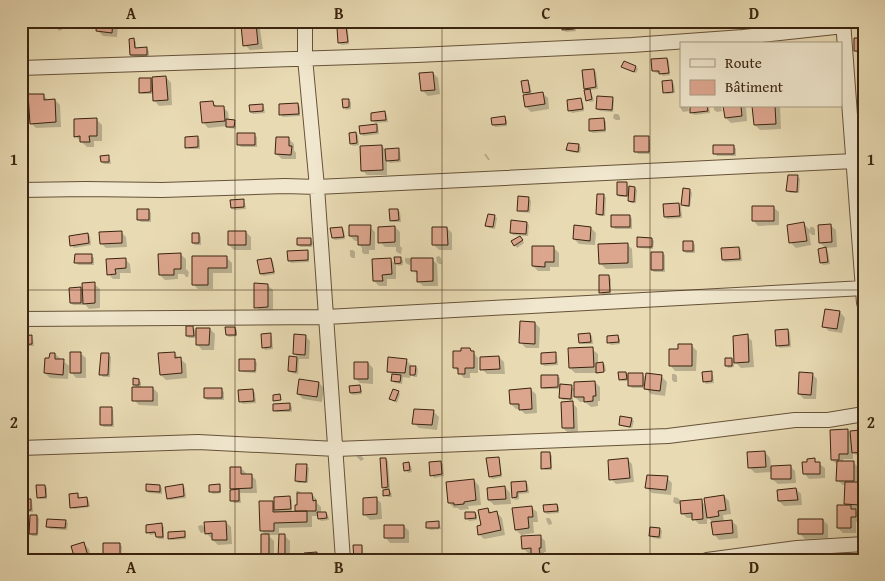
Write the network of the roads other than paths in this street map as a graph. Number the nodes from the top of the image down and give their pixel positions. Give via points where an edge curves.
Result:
1 (305, 21) edge
2 (844, 23) edge
3 (305, 58) junction
4 (21, 68) edge
5 (857, 110) edge
6 (854, 161) junction
7 (317, 187) junction
8 (21, 190) edge
9 (863, 288) edge
10 (864, 303) edge
11 (326, 318) junction
12 (21, 319) edge
13 (864, 414) edge
14 (21, 448) edge
15 (336, 449) junction
16 (864, 544) edge
17 (342, 560) edge
18 (707, 560) edge

1 - 3 street
2 - 3 street via 742,37 632,45
2 - 5 street
3 - 4 street
3 - 7 street
5 - 6 street
6 - 7 street
6 - 9 street
7 - 8 street
7 - 11 street
9 - 10 street
9 - 11 street
11 - 12 street
11 - 15 street
13 - 15 street via 668,436
14 - 15 street via 198,442
15 - 17 street
16 - 18 street via 797,548

